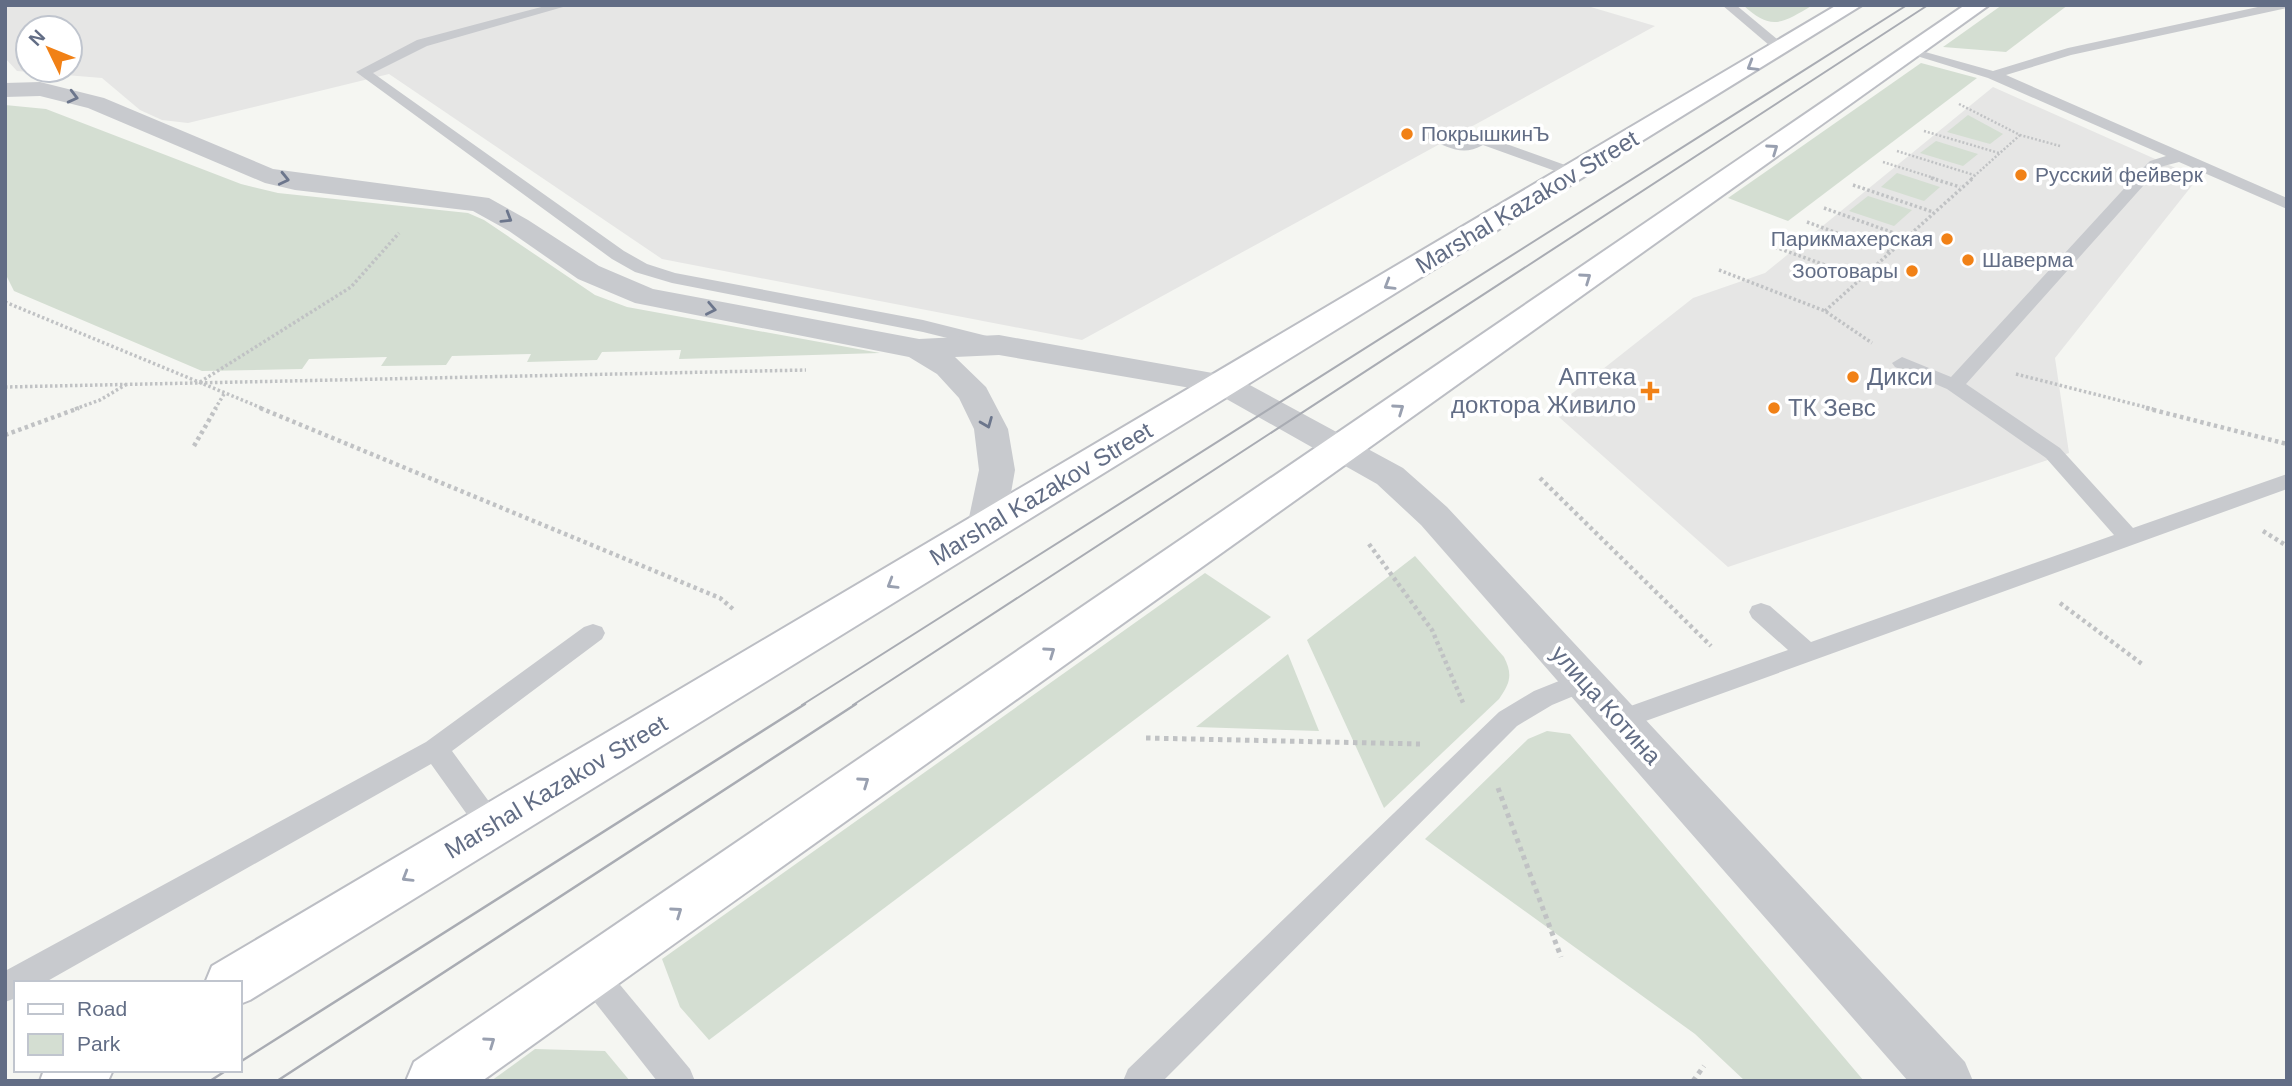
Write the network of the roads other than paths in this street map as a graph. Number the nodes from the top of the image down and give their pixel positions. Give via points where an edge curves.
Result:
1 (564, 5) edge
2 (1728, 5) edge
3 (1852, 5) edge
4 (1979, 5) edge
5 (2285, 5) edge
6 (1781, 48) junction
7 (1911, 52) junction
8 (1993, 75) junction
9 (5, 90) edge
10 (1433, 136) dead end
11 (2180, 157) junction
12 (1574, 173) junction
13 (2287, 204) edge
14 (999, 345) junction
15 (919, 349) junction
16 (1902, 363) road end
17 (1223, 384) junction
18 (1954, 385) junction
19 (1343, 447) junction
20 (2287, 481) edge
21 (986, 527) junction
22 (2129, 537) junction
23 (1761, 612) dead end
24 (593, 633) dead end
25 (1806, 652) junction
26 (1584, 681) junction
27 (1620, 720) junction
28 (435, 749) junction
29 (491, 826) junction
30 (590, 972) junction
31 (18, 981) edge
32 (233, 981) edge
33 (434, 1081) edge
34 (678, 1081) edge
35 (1140, 1081) edge
36 (1945, 1081) edge

1 - 14 lane via 422,43 363,72 641,268
2 - 6 lane
3 - 6 main road, Marshal Kazakov Street
4 - 7 main road
5 - 8 lane via 2068,52
6 -> 12 main road, Marshal Kazakov Street
7 - 8 lane
19 -> 7 main road
8 - 11 lane
9 -> 15 street via 40,89 96,103 265,175 479,204 503,214 582,269 646,297
10 - 12 lane via 1467,148 1482,141
11 - 13 lane
11 - 18 lane via 2155,164 2148,171
12 -> 17 main road, Marshal Kazakov Street
14 - 15 street, улица Котина
14 - 17 street, улица Котина
15 -> 21 street via 966,385 991,429 997,470
16 - 18 lane
17 - 19 street, улица Котина
17 - 21 main road, Marshal Kazakov Street
18 - 22 lane via 2053,453
19 - 26 street, улица Котина via 1390,476 1434,516
30 -> 19 main road
20 - 22 lane
21 -> 29 main road, Marshal Kazakov Street
22 - 25 lane
23 - 25 lane
24 - 28 lane
25 - 27 lane
26 - 27 street, улица Котина
26 - 35 lane via 1508,719
27 - 36 street, улица Котина
28 - 29 lane
28 - 31 lane
29 -> 32 main road, Marshal Kazakov Street
33 -> 30 main road
30 - 34 lane

